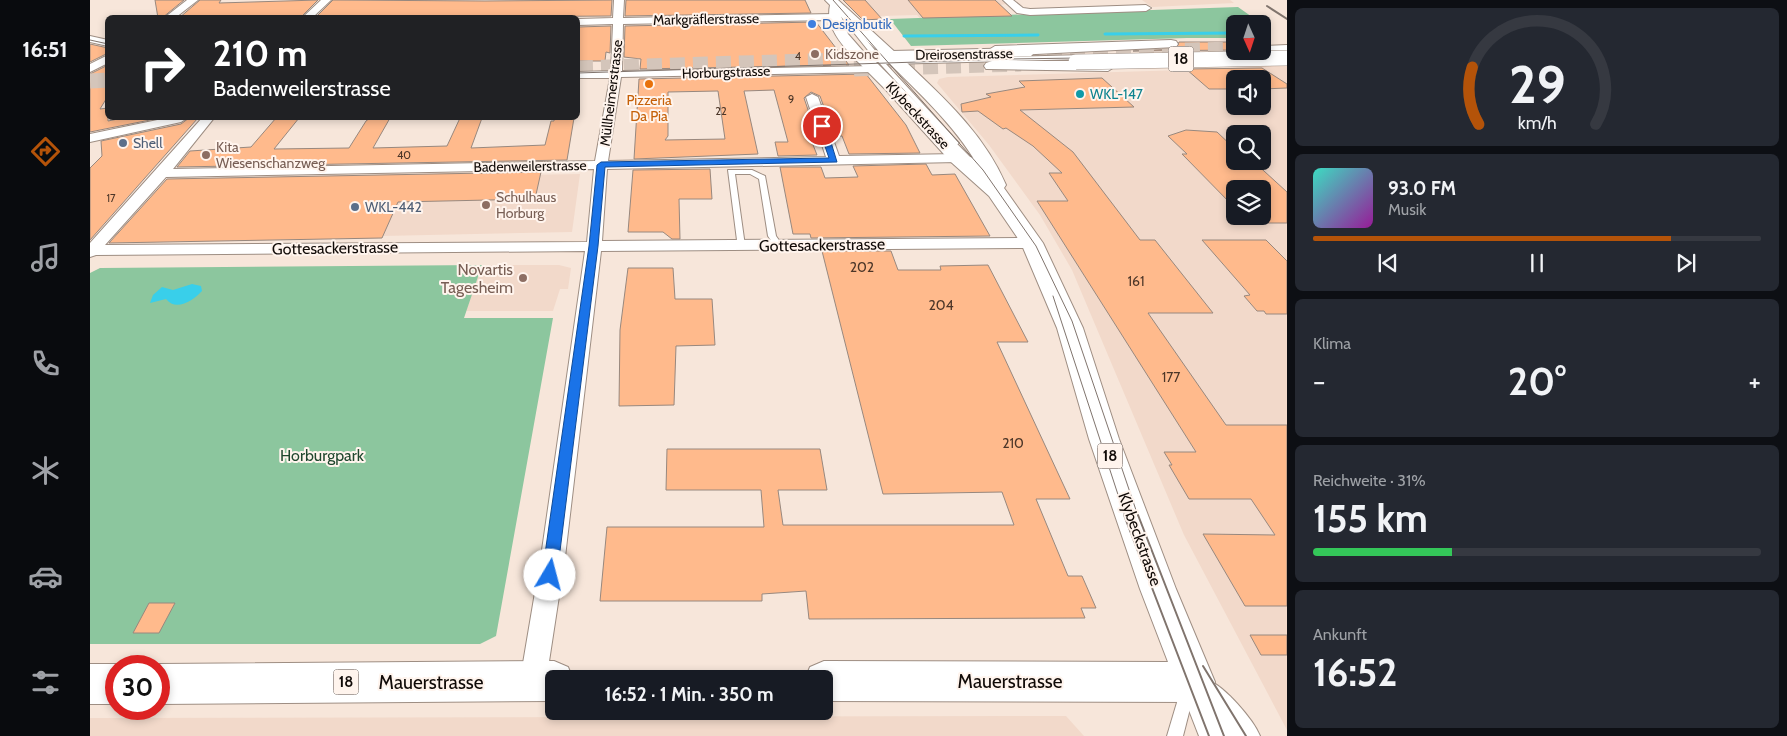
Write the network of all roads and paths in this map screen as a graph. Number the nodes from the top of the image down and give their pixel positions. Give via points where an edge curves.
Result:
1 (193, 0) edge
2 (326, 0) edge
3 (620, 0) edge
4 (1008, 0) edge
5 (1134, 0) edge
6 (833, 8) edge
7 (172, 15) edge
8 (309, 15) edge
9 (580, 22) edge
10 (619, 22) junction
11 (90, 39) edge
12 (105, 42) edge
13 (1171, 44) dead end
14 (1287, 50) edge
15 (1226, 51) edge
16 (978, 53) junction
17 (1271, 54) edge
18 (1070, 57) junction
19 (1271, 57) edge
20 (1287, 57) edge
21 (105, 60) edge
22 (1270, 60) edge
23 (1191, 63) dead end
24 (1287, 64) edge
25 (892, 65) junction
26 (992, 66) junction
27 (580, 68) edge
28 (90, 69) edge
29 (616, 71) junction
30 (580, 75) edge
31 (812, 97) dead end
32 (172, 120) edge
33 (206, 120) edge
34 (106, 134) junction
35 (90, 138) edge
36 (90, 149) edge
37 (965, 160) junction
38 (834, 161) junction
39 (601, 165) junction
40 (990, 169) junction
41 (162, 173) junction
42 (997, 192) junction
43 (1032, 243) junction
44 (595, 246) junction
45 (741, 246) junction
46 (779, 246) junction
47 (91, 251) edge
48 (544, 681) edge
49 (833, 681) edge
50 (1195, 682) junction
51 (90, 684) edge
52 (105, 684) edge
53 (170, 684) edge
54 (1175, 736) edge
55 (1217, 736) edge
56 (1246, 736) edge

1 - 7 street
2 - 8 street
3 - 10 street, Müllheimerstrasse
4 - 5 street via 1020,11 1146,8
6 - 10 street, Markgräflerstrasse
6 - 25 street, Klybeckstrasse
6 - 25 street, Klybeckstrasse via 842,35
9 - 10 street, Markgräflerstrasse
10 - 29 street, Müllheimerstrasse
11 - 12 street
13 - 16 main road via 1030,48
14 - 17 main road
15 - 18 main road, 18
16 - 18 main road, Dreirosenstrasse / 18
16 - 25 main road, Dreirosenstrasse / 18
18 - 20 main road, 18, bridge
18 - 25 lane
18 - 26 main road, Dreirosenstrasse / 18
19 - 20 lane
21 - 28 street
22 - 24 lane
23 - 26 main road
25 - 26 main road, Dreirosenstrasse / 18
25 - 29 street, Horburgstrasse
25 - 29 street, Horburgstrasse via 713,65
25 - 37 main road, Klybeckstrasse / 18
25 - 40 main road, Klybeckstrasse / 18 via 964,132
27 - 29 street, Horburgstrasse
29 - 30 street, Horburgstrasse
29 - 39 street, Müllheimerstrasse
31 - 38 street
32 - 34 street
33 - 41 street
34 - 35 street
34 - 36 street
37 - 38 street, Badenweilerstrasse
37 - 40 street
37 - 42 main road, Klybeckstrasse / 18
38 - 39 street, Badenweilerstrasse
39 - 41 street, Badenweilerstrasse
39 - 44 street, Müllheimerstrasse
40 - 42 main road, Klybeckstrasse / 18
41 - 47 street
42 - 43 main road, Klybeckstrasse / 18
43 - 46 street, Gottesackerstrasse
43 - 50 main road, Klybeckstrasse / 18 via 1070,328 1104,439
44 - 45 street, Gottesackerstrasse
44 - 47 street, Gottesackerstrasse
44 - 48 street, Müllheimerstrasse via 553,556
45 - 46 street, Gottesackerstrasse
45 - 46 lane via 731,172 752,172 762,178 772,236
48 - 53 main road, Mauerstrasse / 18
49 - 50 main road, Mauerstrasse
50 - 54 lane via 1189,685
50 - 55 street
50 - 56 street, Klybeckstrasse
51 - 52 main road

